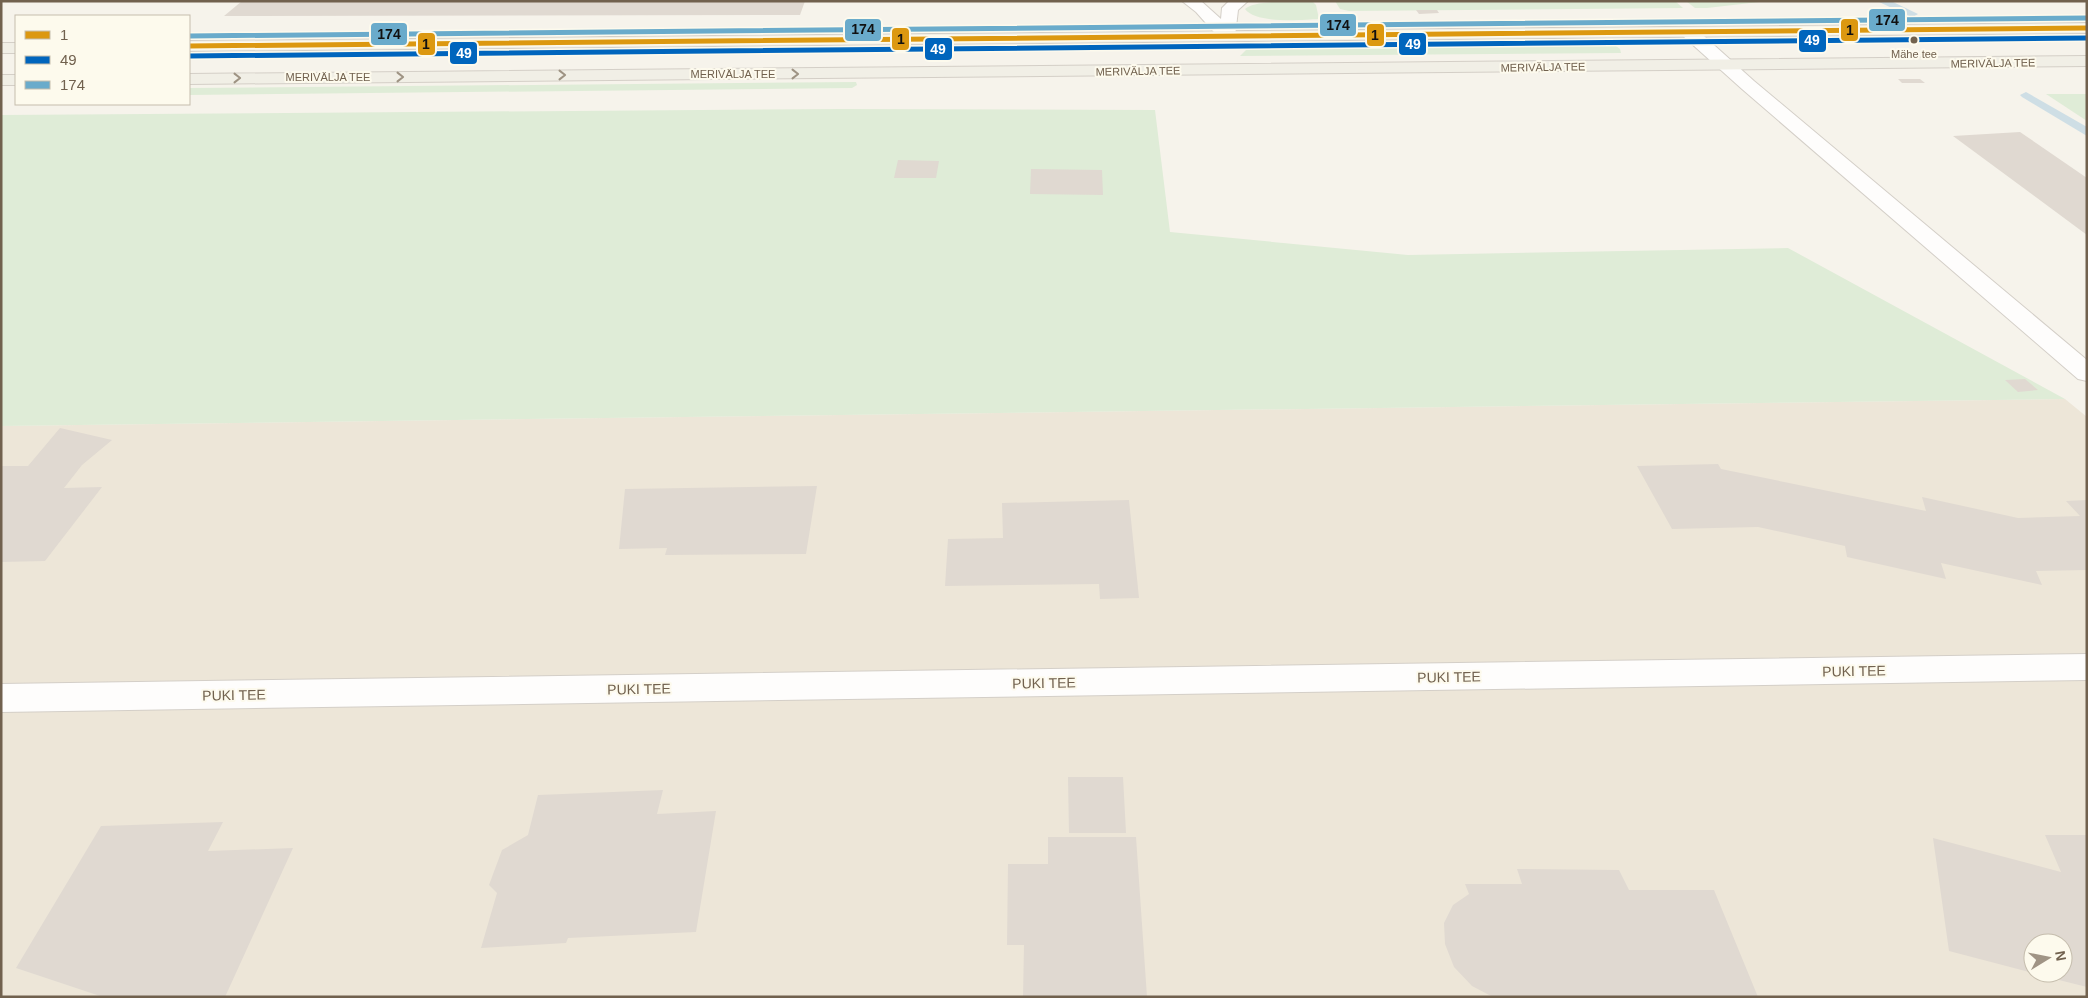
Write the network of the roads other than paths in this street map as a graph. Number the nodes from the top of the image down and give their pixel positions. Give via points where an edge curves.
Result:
1 (1190, 1) edge
2 (1240, 1) edge
3 (2087, 28) edge
4 (1689, 32) junction
5 (1227, 36) junction
6 (190, 46) edge
7 (1, 48) edge
8 (15, 48) edge
9 (2087, 61) edge
10 (1726, 65) junction
11 (1140, 71) junction
12 (190, 78) edge
13 (1, 80) edge
14 (15, 80) edge
15 (2087, 373) edge
16 (2087, 667) edge
17 (1, 698) edge

1 - 5 street
2 - 5 street via 1230,8
3 - 4 main road
4 - 5 main road
4 - 10 street
5 - 6 main road
5 - 11 main road via 1207,52
7 - 8 main road
9 - 10 main road, MERIVÄLJA TEE
10 - 11 main road, MERIVÄLJA TEE
10 - 15 street
12 -> 11 main road, MERIVÄLJA TEE
13 - 14 main road
16 - 17 street, PUKI TEE

